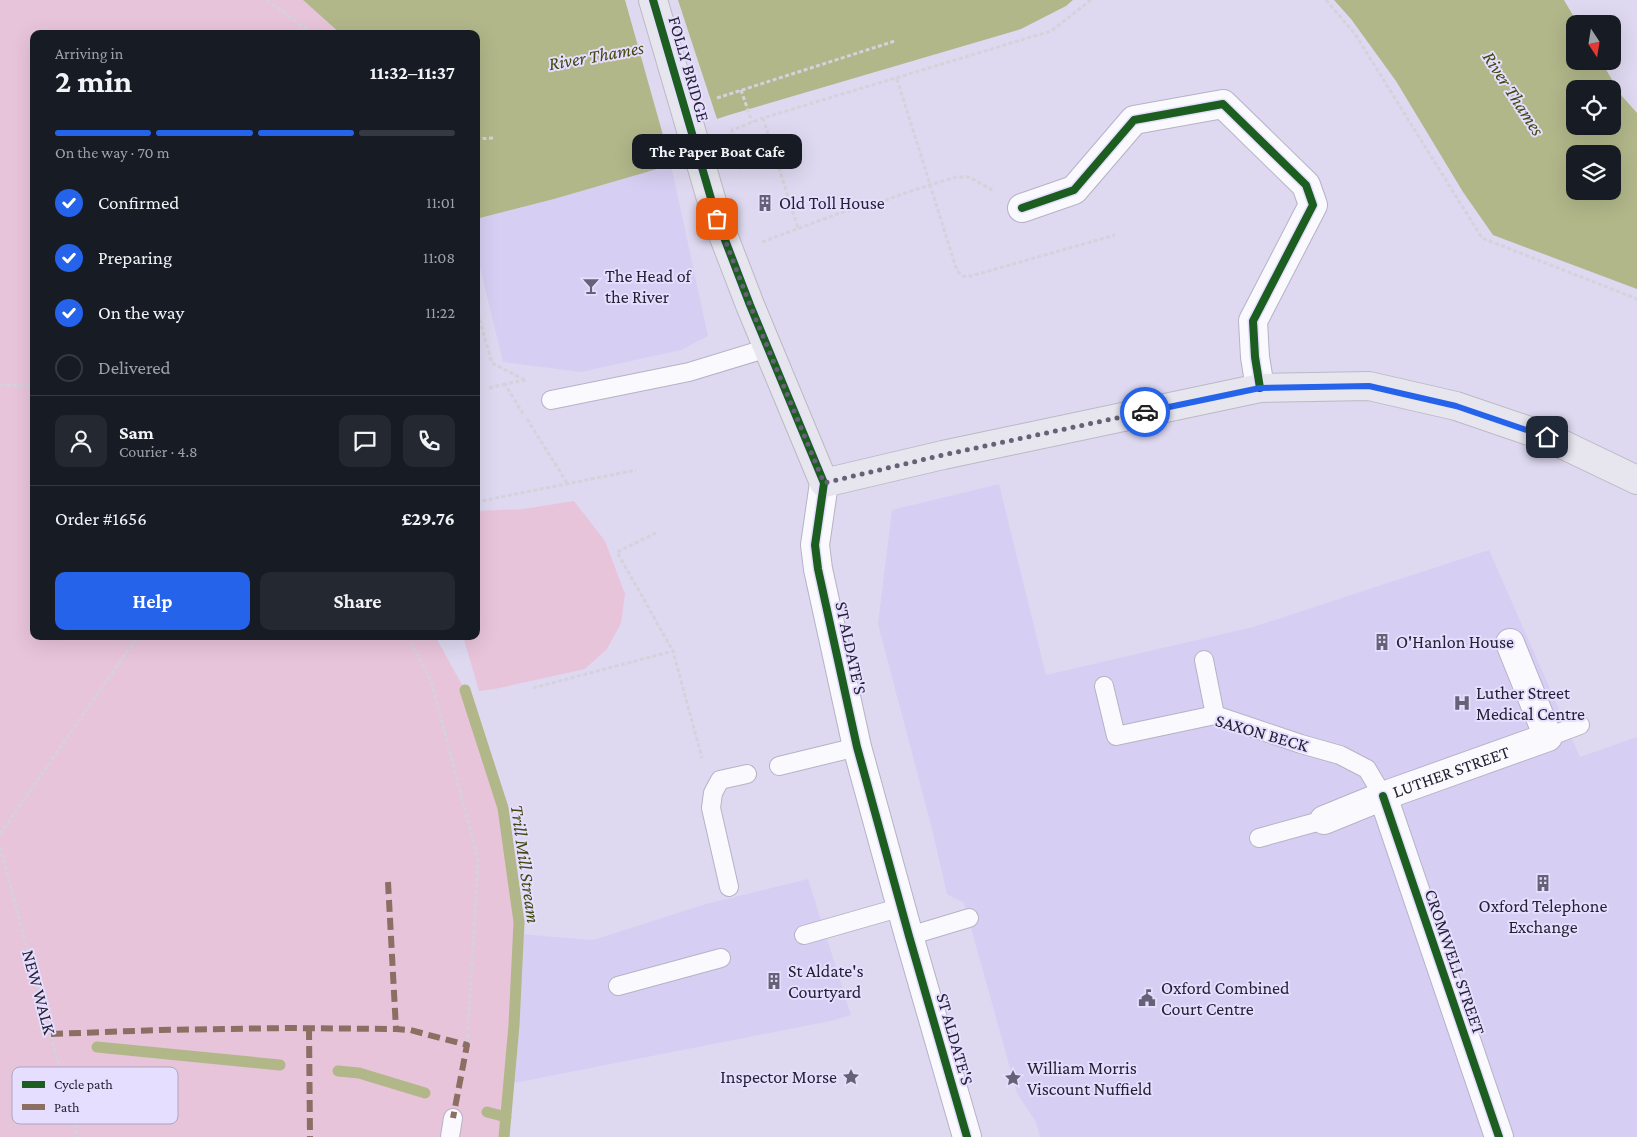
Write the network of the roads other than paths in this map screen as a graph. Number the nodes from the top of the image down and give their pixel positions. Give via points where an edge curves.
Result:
1 (654, 0) edge
2 (1022, 208) road end
3 (768, 348) junction
4 (1260, 388) junction
5 (551, 400) road end
6 (1637, 480) edge
7 (824, 483) junction
8 (1510, 643) dead end
9 (1204, 660) dead end
10 (1104, 686) dead end
11 (1216, 715) junction
12 (1580, 725) dead end
13 (1548, 737) junction
14 (858, 747) junction
15 (779, 766) dead end
16 (746, 774) dead end
17 (1383, 796) junction
18 (1324, 820) joint
19 (1259, 838) dead end
20 (729, 887) dead end
21 (902, 907) junction
22 (968, 918) dead end
23 (804, 935) dead end
24 (909, 936) junction
25 (721, 958) dead end
26 (618, 986) dead end
27 (453, 1118) dead end
28 (450, 1137) edge
29 (967, 1137) edge
30 (1498, 1137) edge

1 - 3 main road, FOLLY BRIDGE via 717,219
2 - 4 street via 1074,190 1134,120 1223,104 1306,185 1313,205 1253,321
3 - 5 lane via 689,372
3 - 7 main road
4 - 6 main road via 1369,386 1456,406 1547,437
4 - 7 main road
7 - 14 street, ST ALDATE'S via 815,545 818,569
8 - 13 street
9 - 11 lane
10 - 11 lane, SAXON BECK via 1116,736
11 - 17 lane, SAXON BECK via 1340,755 1367,769
12 - 13 lane, LUTHER STREET
13 - 17 street, LUTHER STREET
14 - 15 lane
14 - 21 street, ST ALDATE'S
16 - 20 lane via 720,780 713,793 711,808
17 - 18 street, LUTHER STREET
17 - 30 street, CROMWELL STREET
18 - 19 lane
21 - 23 lane
21 - 24 street, ST ALDATE'S
22 - 24 lane
24 - 29 street, ST ALDATE'S
25 - 26 lane
27 - 28 lane

